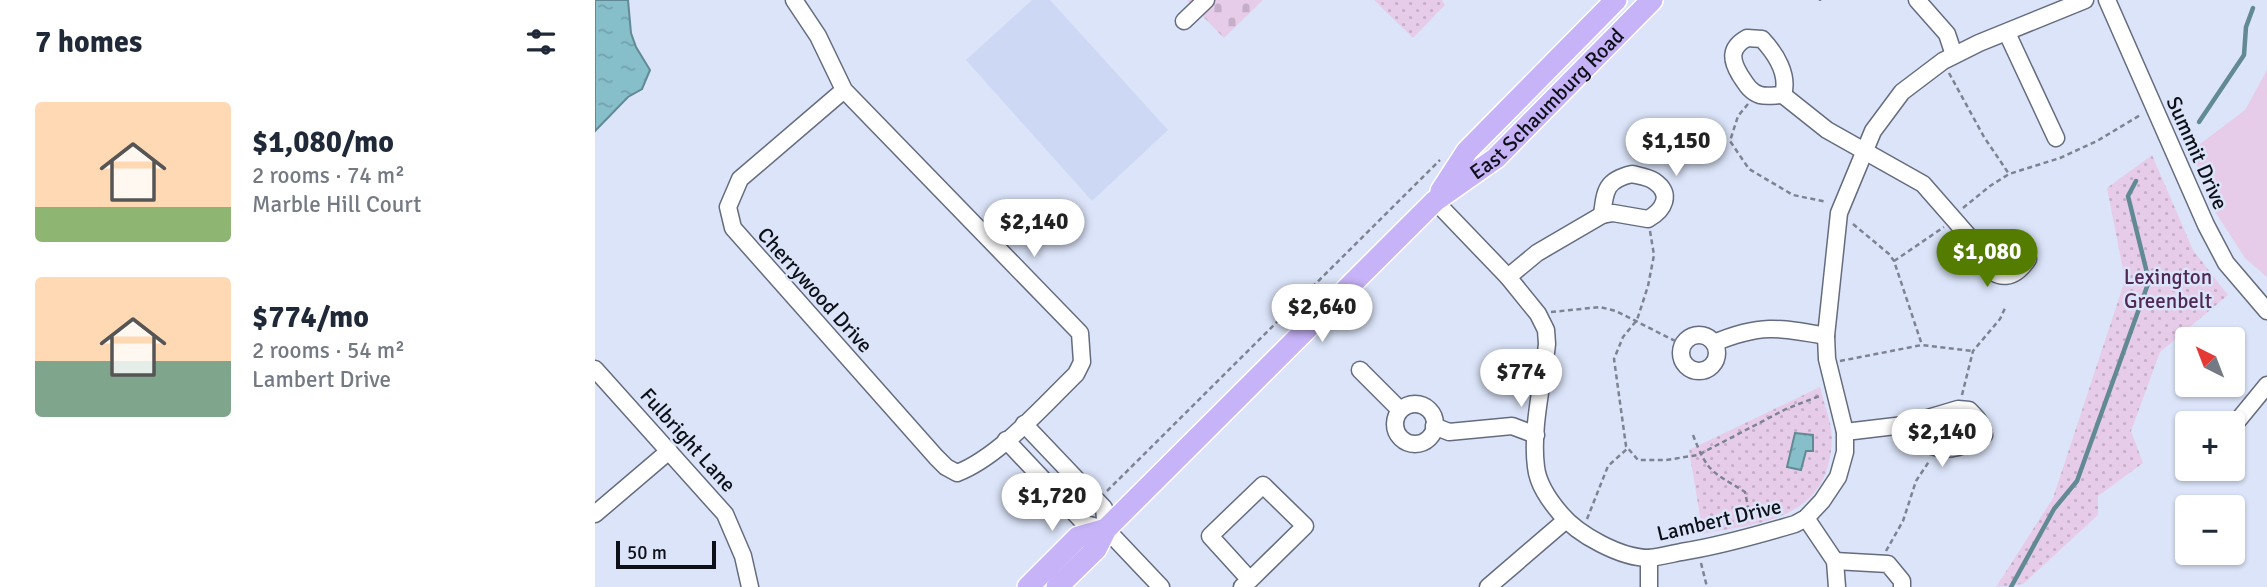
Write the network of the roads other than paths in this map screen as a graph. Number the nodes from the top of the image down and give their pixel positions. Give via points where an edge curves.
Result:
1 (794, 0) edge
2 (1206, 0) edge
3 (1616, 0) edge
4 (1652, 0) edge
5 (1917, 0) edge
6 (2085, 0) edge
7 (2107, 0) edge
8 (1184, 21) dead end
9 (2007, 33) junction
10 (1948, 58) junction
11 (844, 90) junction
12 (1783, 95) dead end
13 (2056, 138) dead end
14 (1863, 150) junction
15 (1435, 201) junction
16 (1602, 215) junction
17 (1977, 247) dead end
18 (1508, 277) junction
19 (2267, 311) edge
20 (1826, 336) junction
21 (1714, 343) junction
22 (595, 369) edge
23 (1360, 370) dead end
24 (2267, 385) edge
25 (1400, 410) junction
26 (2245, 412) edge
27 (1024, 424) junction
28 (1903, 425) junction
29 (1434, 426) junction
30 (1845, 432) junction
31 (1536, 435) junction
32 (1006, 440) junction
33 (670, 451) junction
34 (595, 514) edge
35 (1806, 518) junction
36 (1566, 520) junction
37 (1106, 529) junction
38 (1649, 558) junction
39 (1835, 561) junction
40 (1246, 583) edge
41 (750, 587) edge
42 (1028, 587) edge
43 (1057, 587) edge
44 (1161, 587) edge
45 (1488, 587) edge
46 (1649, 587) edge
47 (1837, 587) edge
48 (1902, 587) edge

1 - 11 street, Cherrywood Drive
2 - 8 street
3 - 15 main road, East Schaumburg Road via 1467,151
4 - 15 main road, East Schaumburg Road via 1496,158
5 - 10 street via 1947,34
6 - 9 street, Lambert Drive
7 - 19 street, Summit Drive via 2216,244 2226,263
9 - 10 street, Lambert Drive
9 - 13 street
10 - 14 street, Lambert Drive via 1902,92
11 - 27 street, Cherrywood Drive via 1080,333 1082,362 1076,374
11 - 32 street, Cherrywood Drive via 740,179 728,207 733,228 946,467 957,472 974,466
12 - 14 street via 1827,130
14 - 17 street via 1923,184
14 - 20 street, Lambert Drive via 1839,213
15 - 18 street, Lambert Drive
15 - 37 main road, East Schaumburg Road
16 - 16 street via 1608,186 1618,177 1632,174 1653,180 1664,192 1665,202 1658,214 1648,219
16 - 18 street via 1537,253
18 - 31 street, Lambert Drive via 1546,330
20 - 21 street via 1767,328 1741,331
20 - 30 street, Lambert Drive via 1826,359
21 - 21 street via 1716,360 1708,368 1697,371 1683,362 1683,345 1690,337 1700,335
22 - 33 street, Fulbright Lane
23 - 25 street
24 - 26 street
25 - 29 street via 1411,404 1423,406 1432,414
25 - 29 street via 1396,429 1409,443 1428,438
27 - 32 street, Cherrywood Drive
27 - 37 street via 1104,509
28 - 28 street via 1961,409 1977,418 1983,435 1975,443 1945,451
28 - 30 street
29 - 31 street via 1449,432 1512,426
30 - 35 street, Lambert Drive via 1838,477
31 - 36 street, Lambert Drive via 1541,486
32 - 37 street via 1085,524
33 - 34 street
33 - 41 street, Fulbright Lane via 725,514
35 - 38 street, Lambert Drive via 1697,550
35 - 39 street
36 - 38 street, Lambert Drive via 1602,544
36 - 45 street
37 - 42 main road, East Schaumburg Road via 1078,537
37 - 43 main road, East Schaumburg Road via 1096,549
37 - 44 street
38 - 46 street
39 - 47 street
39 - 48 street via 1888,564
40 - 40 street via 1305,526 1263,485 1210,536

